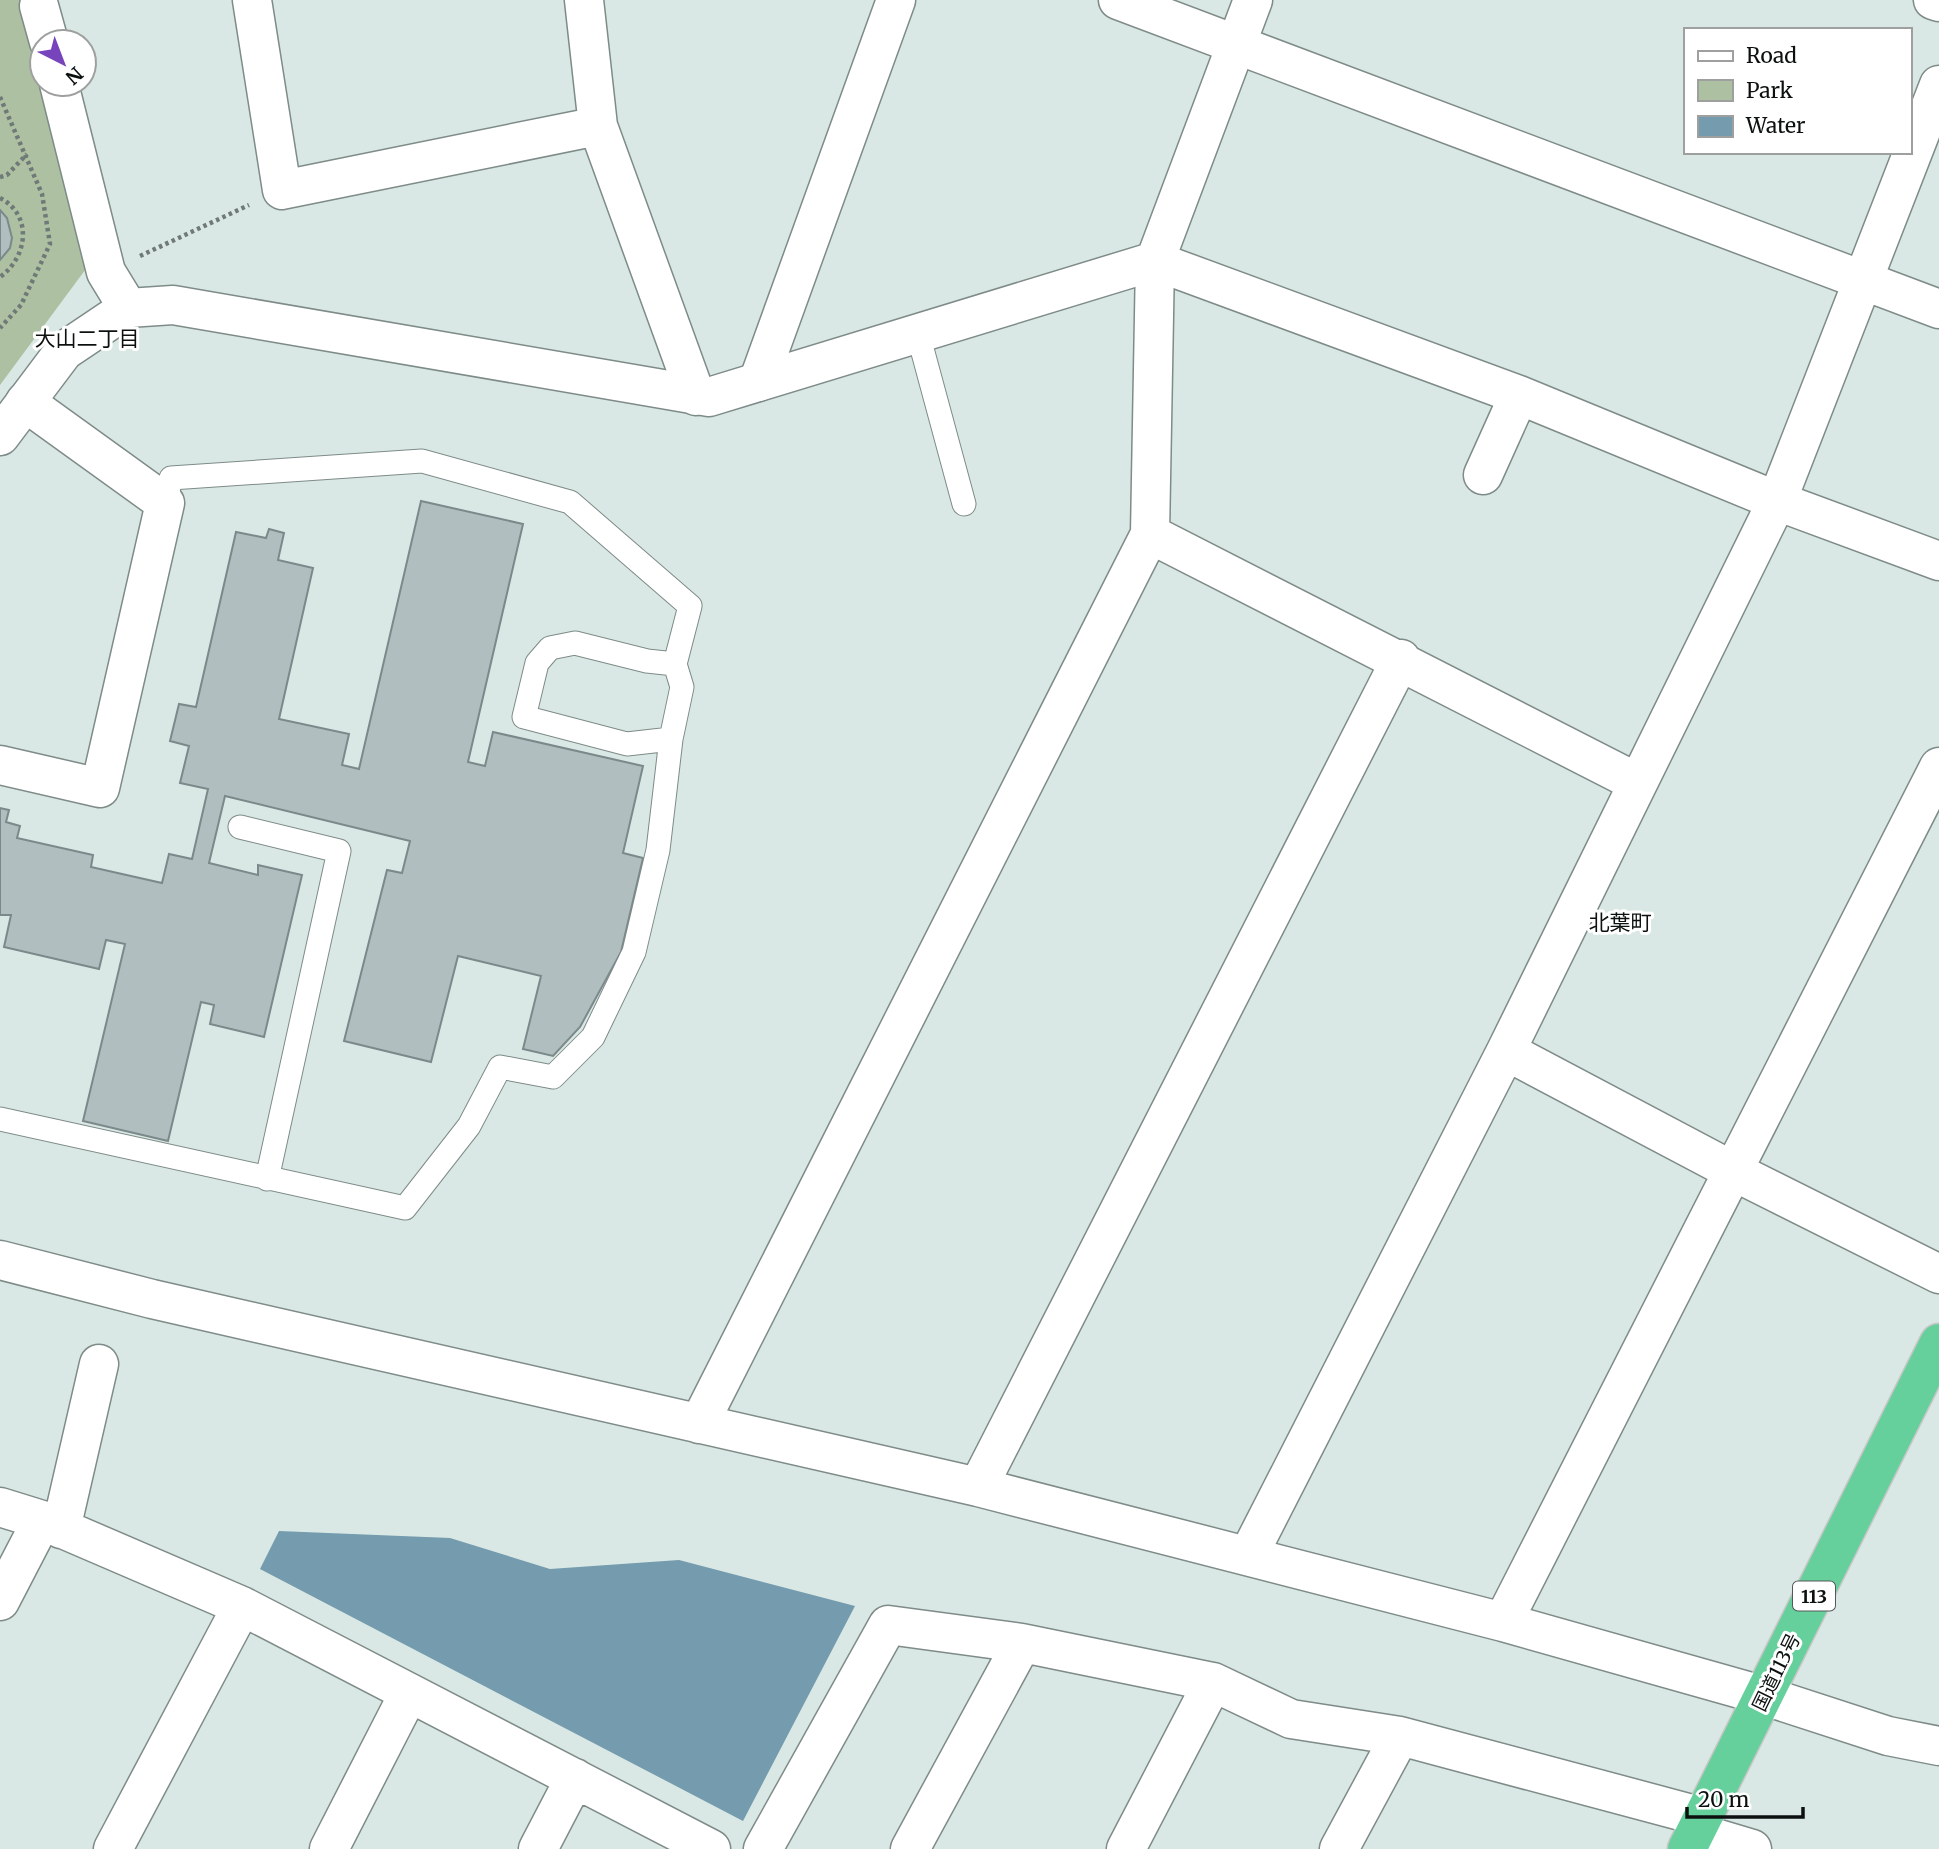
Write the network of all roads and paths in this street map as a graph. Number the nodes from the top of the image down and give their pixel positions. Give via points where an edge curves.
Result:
1 (252, 0) edge
2 (584, 0) edge
3 (896, 0) edge
4 (1118, 0) edge
5 (1253, 0) edge
6 (1933, 0) edge
7 (1939, 2) edge
8 (39, 6) dead end
9 (44, 28) edge
10 (1237, 44) junction
11 (1939, 85) edge
12 (0, 97) edge
13 (62, 98) edge
14 (598, 126) junction
15 (27, 154) junction
16 (0, 177) edge
17 (282, 190) junction
18 (0, 198) edge
19 (1155, 261) junction
20 (106, 272) junction
21 (0, 277) edge
22 (1866, 280) junction
23 (128, 308) junction
24 (1939, 309) edge
25 (0, 328) edge
26 (918, 334) junction
27 (758, 382) junction
28 (1519, 395) junction
29 (696, 396) junction
30 (25, 402) junction
31 (0, 436) edge
32 (1483, 475) dead end
33 (1777, 501) junction
34 (164, 503) junction
35 (964, 504) dead end
36 (1150, 534) junction
37 (1939, 561) edge
38 (1401, 659) junction
39 (675, 664) junction
40 (671, 739) junction
41 (0, 765) edge
42 (1939, 767) edge
43 (1638, 783) junction
44 (240, 827) dead end
45 (1506, 1051) junction
46 (0, 1119) edge
47 (1733, 1171) junction
48 (267, 1179) junction
49 (0, 1260) edge
50 (1939, 1274) edge
51 (1939, 1343) edge
52 (99, 1364) dead end
53 (699, 1424) junction
54 (978, 1487) junction
55 (0, 1507) edge
56 (52, 1525) junction
57 (1248, 1556) junction
58 (0, 1601) edge
59 (242, 1606) junction
60 (1503, 1622) junction
61 (1022, 1643) junction
62 (1213, 1682) junction
63 (409, 1693) junction
64 (1765, 1696) junction
65 (1400, 1737) junction
66 (1939, 1746) edge
67 (575, 1778) junction
68 (1695, 1833) edge
69 (113, 1849) edge
70 (329, 1849) edge
71 (538, 1849) edge
72 (711, 1849) edge
73 (764, 1849) edge
74 (910, 1849) edge
75 (1126, 1849) edge
76 (1339, 1849) edge
77 (1752, 1849) edge

1 - 17 street
2 - 14 street
3 - 27 street
4 - 10 street
5 - 10 street
6 - 7 street
8 - 9 street
10 - 19 street
10 - 22 street
11 - 22 street
12 - 15 path
13 - 20 street
14 - 17 street
14 - 29 street
15 - 16 path
15 - 25 path via 42,194 50,244 21,305
17 - 20 path
18 - 21 path via 20,216 24,231 19,256
19 - 26 street
19 - 28 street
19 - 36 street
20 - 23 street
22 - 24 street
22 - 33 street
23 - 29 street via 173,305
23 - 30 street via 64,351
26 - 27 street
26 - 35 lane
27 - 29 street via 709,397
28 - 32 street
28 - 33 street
30 - 31 street
30 - 34 street
33 - 37 street
33 - 43 street
34 - 39 lane via 171,478 422,461 570,502 690,606
34 - 41 street via 100,788
36 - 38 street
36 - 53 street
38 - 43 street
38 - 54 street
39 - 40 lane via 682,687
39 - 40 lane via 647,662 575,643 550,648 537,663 524,717 627,744
40 - 48 lane via 658,850 634,952 593,1037 553,1077 500,1067 469,1126 405,1208
42 - 47 street
43 - 45 street
44 - 48 lane via 339,851
45 - 47 street
45 - 57 street
46 - 48 lane
47 - 50 street
47 - 60 street
49 - 53 street
51 - 64 highway, 国道113号 / 113
52 - 56 street
53 - 54 street
54 - 57 street
55 - 56 street
56 - 58 street
56 - 59 street
57 - 60 street
59 - 63 street
59 - 69 street
60 - 64 street
61 - 62 street
61 - 73 street via 888,1625
61 - 74 street
62 - 65 street via 1291,1719
62 - 75 street
63 - 67 street
63 - 70 street
64 - 66 street via 1888,1736
64 - 68 highway, 国道113号 / 113
65 - 68 street
65 - 76 street
67 - 71 street
67 - 72 street
68 - 77 street

